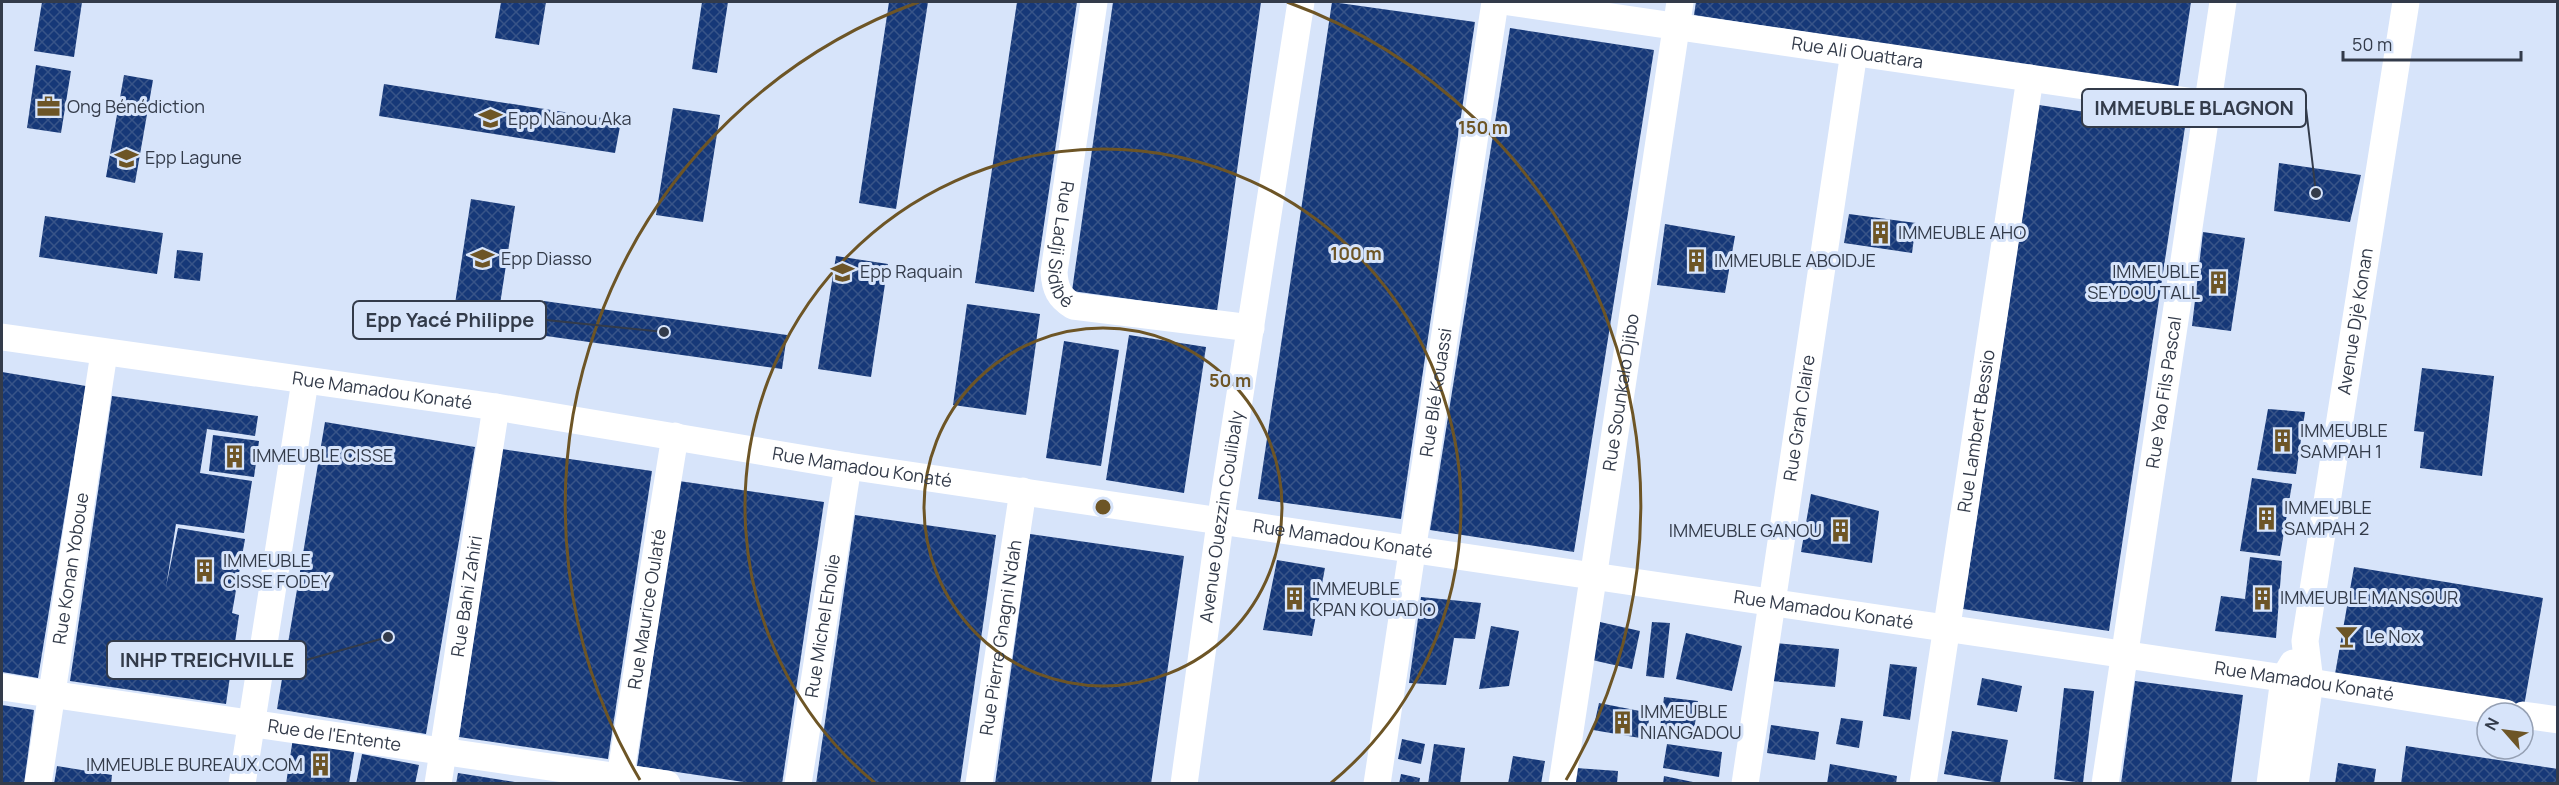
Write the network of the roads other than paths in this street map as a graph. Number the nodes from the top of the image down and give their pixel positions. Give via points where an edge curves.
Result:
1 (1094, 2) edge
2 (1301, 2) edge
3 (1495, 2) edge
4 (1509, 2) edge
5 (2223, 2) edge
6 (2406, 2) edge
7 (1678, 14) edge
8 (1854, 52) junction
9 (2030, 78) junction
10 (2208, 104) junction
11 (1251, 328) junction
12 (2, 337) edge
13 (104, 353) junction
14 (305, 381) junction
15 (496, 407) junction
16 (675, 436) junction
17 (848, 466) junction
18 (1023, 491) junction
19 (1221, 523) junction
20 (1412, 550) junction
21 (1593, 577) junction
22 (1772, 604) junction
23 (1946, 629) junction
24 (2125, 656) junction
25 (2297, 680) junction
26 (2, 687) edge
27 (51, 694) junction
28 (2475, 708) edge
29 (2535, 717) edge
30 (2558, 720) edge
31 (251, 723) junction
32 (443, 751) junction
33 (620, 780) edge
34 (38, 783) edge
35 (242, 783) edge
36 (438, 783) edge
37 (667, 783) edge
38 (798, 783) edge
39 (979, 783) edge
40 (1184, 783) edge
41 (1377, 783) edge
42 (1562, 783) edge
43 (1745, 783) edge
44 (1923, 783) edge
45 (2105, 783) edge
46 (2270, 783) edge
47 (2295, 783) edge

1 - 11 street, Rue Ladji Sidibé via 1054,285 1073,306
2 - 11 street, Avenue Ouezzin Coulibaly
3 - 20 street, Rue Blé Kouassi
4 - 7 street, Rue Ali Ouattara
5 - 10 street, Rue Yao Fils Pascal
6 - 25 street, Avenue Djè Konan
7 - 8 street, Rue Ali Ouattara
7 - 21 street, Rue Sounkalo Djibo
8 - 9 street, Rue Ali Ouattara
8 - 22 street, Rue Grah Claire
9 - 10 street, Rue Ali Ouattara
9 - 23 street, Rue Lambert Bessio
10 - 24 street, Rue Yao Fils Pascal
11 - 19 street, Avenue Ouezzin Coulibaly
12 - 13 street, Rue Mamadou Konaté
13 - 14 street, Rue Mamadou Konaté
13 - 27 street, Rue Konan Yoboue
14 - 15 street, Rue Mamadou Konaté
14 - 31 street
15 - 16 street, Rue Mamadou Konaté
15 - 32 street, Rue Bahi Zahiri
16 - 17 street, Rue Mamadou Konaté
16 - 33 street, Rue Maurice Oulaté
17 - 18 street, Rue Mamadou Konaté
17 - 38 street, Rue Michel Eholie
18 - 19 street, Rue Mamadou Konaté
18 - 39 street, Rue Pierre Gnagni N'dah
19 - 20 street, Rue Mamadou Konaté
19 - 40 street, Avenue Ouezzin Coulibaly
20 - 21 street, Rue Mamadou Konaté
20 - 41 street, Rue Blé Kouassi
21 - 22 street, Rue Mamadou Konaté
21 - 42 street, Rue Sounkalo Djibo
22 - 23 street, Rue Mamadou Konaté
22 - 43 street, Rue Grah Claire
23 - 24 street, Rue Mamadou Konaté
23 - 44 street, Rue Lambert Bessio
24 - 25 street, Rue Mamadou Konaté
24 - 45 street, Rue Yao Fils Pascal
25 - 28 street, Rue Mamadou Konaté
25 - 46 street, Avenue Djè Konan
25 - 47 street, Avenue Djè Konan
26 - 27 street, Rue de l'Entente
27 - 31 street, Rue de l'Entente
27 - 34 street, Rue Konan Yoboue
29 - 30 street
31 - 32 street, Rue de l'Entente
31 - 35 street
32 - 33 street, Rue de l'Entente
32 - 36 street, Rue Bahi Zahiri
33 - 37 street, Rue de l'Entente

